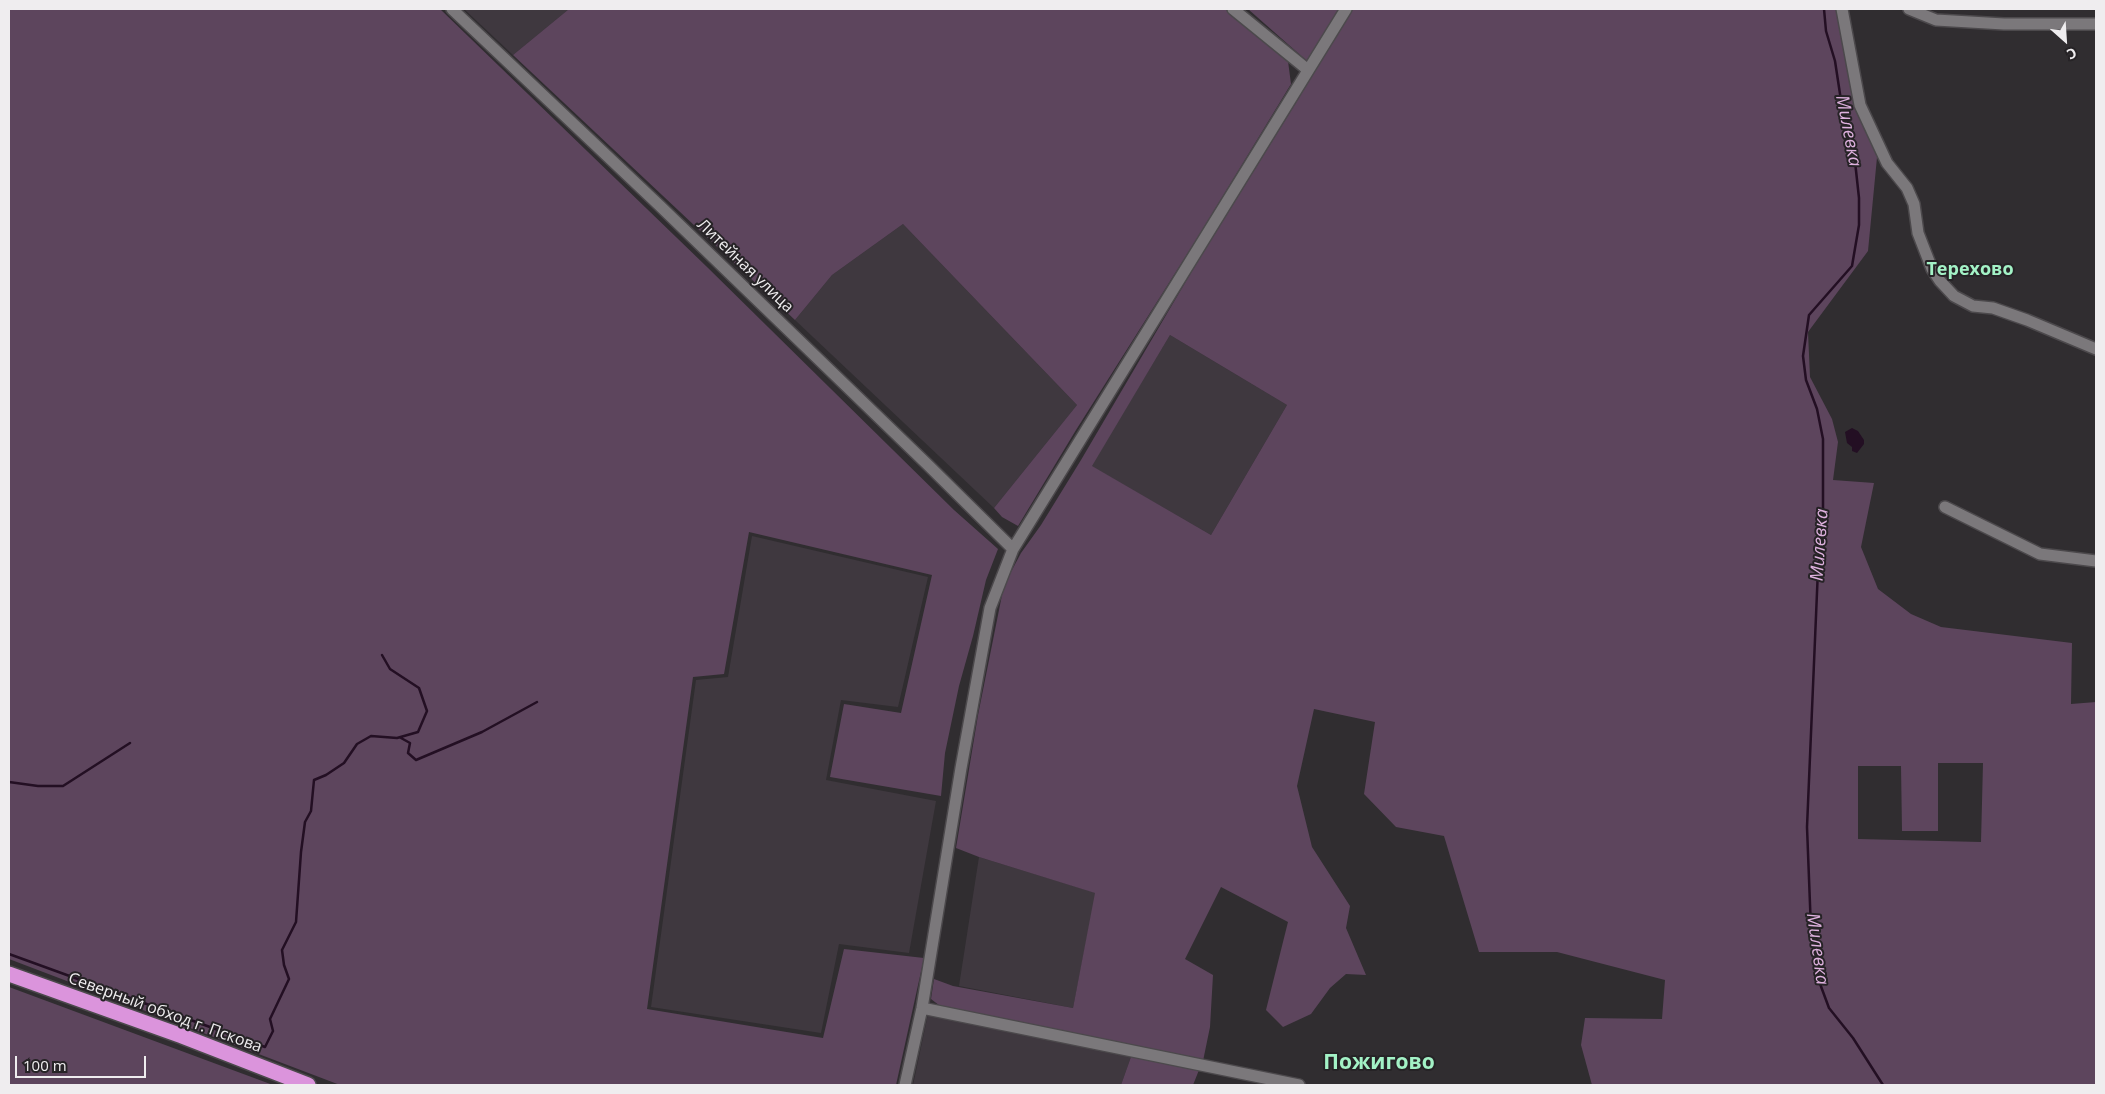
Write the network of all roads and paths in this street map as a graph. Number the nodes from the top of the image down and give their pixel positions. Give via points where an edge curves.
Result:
1 (452, 9) edge
2 (1233, 9) edge
3 (1346, 9) edge
4 (1842, 9) edge
5 (1909, 9) edge
6 (2096, 24) edge
7 (1308, 70) junction
8 (2096, 349) edge
9 (1945, 507) dead end
10 (1013, 550) junction
11 (2096, 561) edge
12 (9, 974) edge
13 (922, 1008) junction
14 (308, 1085) edge
15 (905, 1085) edge
16 (1299, 1085) edge

1 - 10 street, Литейная улица
2 - 7 street
3 - 7 street
4 - 8 street via 1860,105 1887,163 1907,188 1914,204 1918,233 1940,281 1954,296 1973,306 1993,308
5 - 6 street via 1936,20
7 - 10 street
9 - 11 street via 2040,554
10 - 13 street via 990,608
12 - 14 highway, Северный обход г. Пскова
13 - 15 street
13 - 16 street

